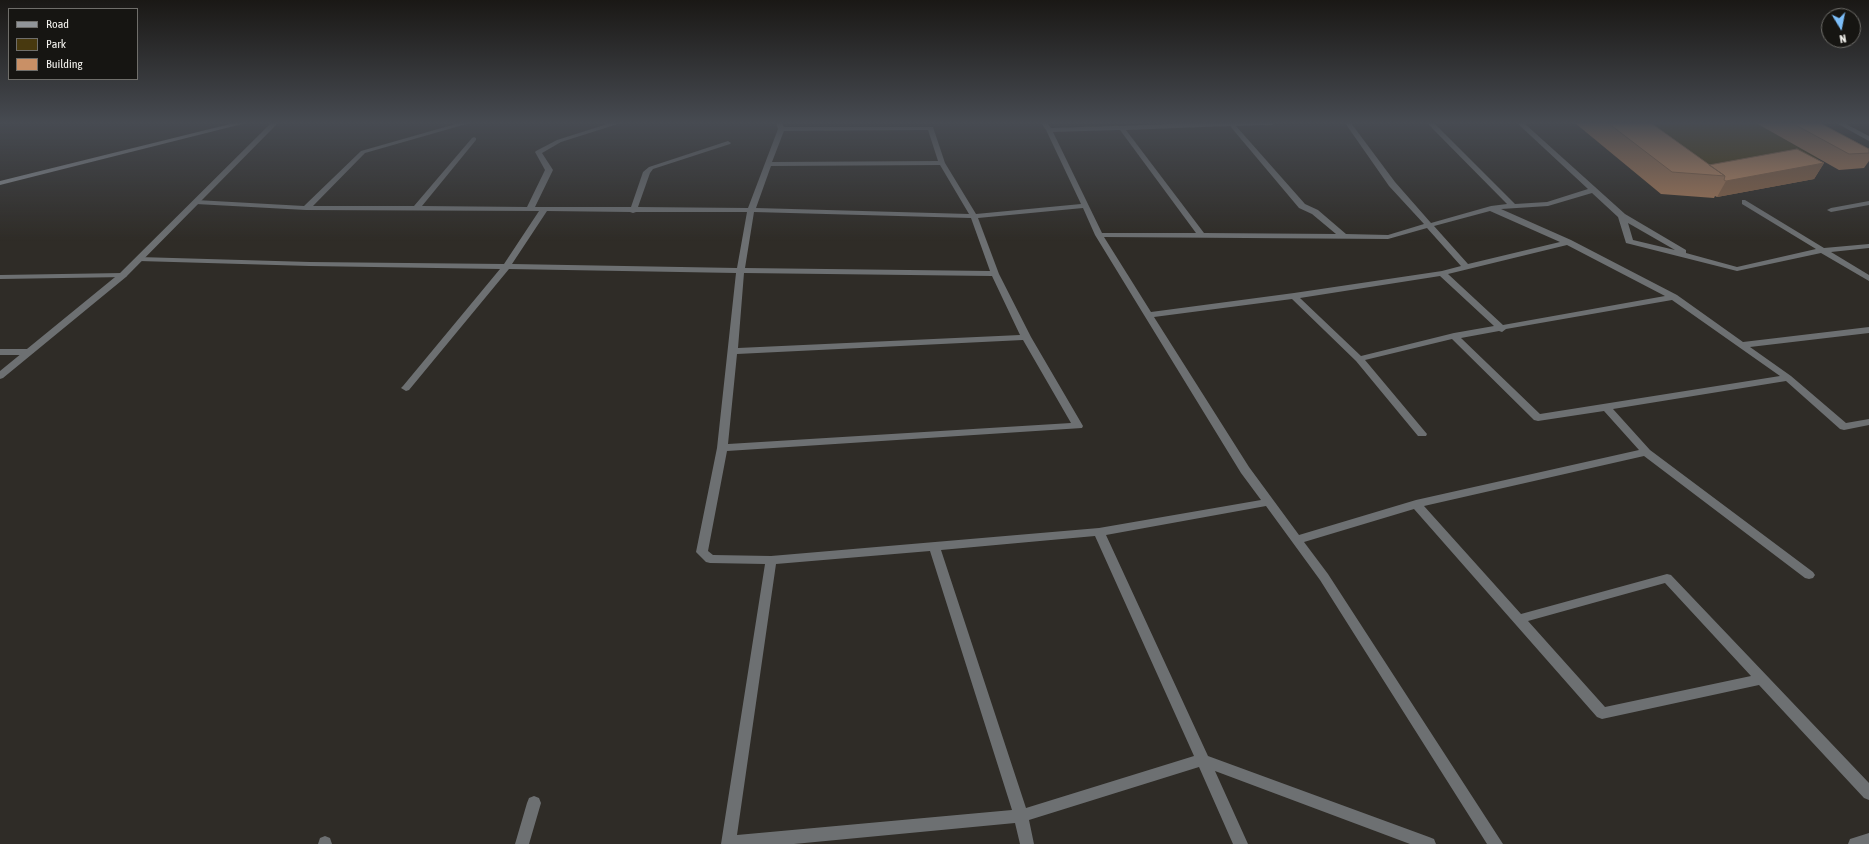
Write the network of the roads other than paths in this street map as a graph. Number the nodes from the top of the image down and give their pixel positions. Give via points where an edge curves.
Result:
1 (83, 162) edge
2 (236, 162) edge
3 (352, 162) edge
4 (455, 162) edge
5 (544, 162) edge
6 (668, 162) edge
7 (1063, 162) edge
8 (1147, 162) edge
9 (1264, 162) edge
10 (1376, 162) edge
11 (1469, 162) edge
12 (1563, 162) edge
13 (942, 163) joint
14 (768, 164) joint
15 (0, 183) edge
16 (1593, 190) junction
17 (196, 202) junction
18 (1745, 202) dead end
19 (1869, 203) edge
20 (1085, 206) junction
21 (1513, 206) junction
22 (306, 208) junction
23 (1491, 208) junction
24 (416, 209) junction
25 (530, 209) junction
26 (544, 210) junction
27 (751, 210) junction
28 (1831, 210) dead end
29 (633, 211) junction
30 (974, 216) junction
31 (1622, 216) junction
32 (1428, 226) junction
33 (1099, 235) junction
34 (1202, 236) junction
35 (1344, 237) junction
36 (1568, 242) junction
37 (1869, 246) edge
38 (1824, 250) junction
39 (1693, 258) junction
40 (138, 259) junction
41 (507, 266) junction
42 (1466, 267) junction
43 (740, 272) junction
44 (1442, 273) junction
45 (123, 274) junction
46 (995, 274) junction
47 (0, 277) edge
48 (1869, 279) edge
49 (1294, 296) junction
50 (1674, 297) junction
51 (1148, 315) junction
52 (1502, 329) junction
53 (1869, 330) edge
54 (1454, 336) junction
55 (1026, 337) junction
56 (1742, 345) junction
57 (0, 352) edge
58 (29, 352) junction
59 (734, 352) junction
60 (1359, 359) junction
61 (0, 376) edge
62 (1788, 378) junction
63 (406, 388) dead end
64 (1606, 407) junction
65 (1869, 422) edge
66 (1422, 434) dead end
67 (722, 448) junction
68 (1646, 452) junction
69 (1269, 502) junction
70 (1416, 504) junction
71 (1100, 532) junction
72 (1297, 540) junction
73 (934, 546) junction
74 (771, 560) junction
75 (1809, 575) dead end
76 (1519, 619) junction
77 (1762, 679) junction
78 (1203, 760) junction
79 (1869, 793) edge
80 (534, 803) dead end
81 (1021, 816) junction
82 (1869, 840) edge
83 (728, 843) edge
84 (522, 844) edge
85 (1027, 844) edge
86 (1241, 844) edge
87 (1429, 844) edge
88 (1496, 844) edge
89 (1855, 844) edge

1 - 15 main road
2 - 17 street
3 - 22 street
4 - 24 street
5 - 25 street via 549,170
6 - 29 street via 647,172
7 - 20 street
8 - 34 street
9 - 35 street via 1302,206 1315,212
10 - 32 street
11 - 21 street
12 - 16 street
13 - 14 street
13 - 30 street
14 - 27 street
16 - 21 street via 1548,204
16 - 31 street
17 - 22 street
17 - 40 street
18 - 38 street
19 - 28 street
20 - 30 street
20 - 33 street
21 - 23 street
22 - 24 street
23 - 32 street
23 - 36 street
24 - 25 street
25 - 26 street
26 - 29 street
26 - 41 street
27 - 29 street
27 - 30 street
27 - 43 street
30 - 46 street
31 - 39 street
31 - 39 street via 1629,241
32 - 35 street via 1388,236
32 - 42 street
33 - 34 street
33 - 51 street
34 - 35 street
36 - 42 street
36 - 50 street
37 - 38 street
38 - 39 street via 1737,269
38 - 48 street
40 - 41 street
40 - 45 street
41 - 43 street
41 - 63 street
42 - 44 street
43 - 46 street
43 - 59 street
44 - 49 street
44 - 52 street
45 - 47 street
45 - 58 street
46 - 55 street
49 - 51 street
49 - 60 street
50 - 52 street
50 - 56 street
51 - 69 street via 1245,470
52 - 54 street
53 - 56 street
54 - 60 street
54 - 64 street via 1538,418
55 - 59 street
55 - 67 street via 1078,426
56 - 62 street
57 - 58 street
58 - 61 street
59 - 67 street
60 - 66 street
62 - 64 street
62 - 65 street via 1844,426
64 - 68 street
67 - 74 street via 702,552 710,559
68 - 70 street
68 - 75 street
69 - 71 street
69 - 72 street
70 - 72 street
70 - 76 street
71 - 73 street
71 - 78 street
72 - 88 street via 1324,576
73 - 74 street
73 - 81 street
74 - 83 street
76 - 77 street via 1602,713
76 - 77 street via 1667,578
77 - 79 street
78 - 81 street
78 - 86 street
78 - 87 street
80 - 84 street
81 - 83 street
81 - 85 street
82 - 89 street

